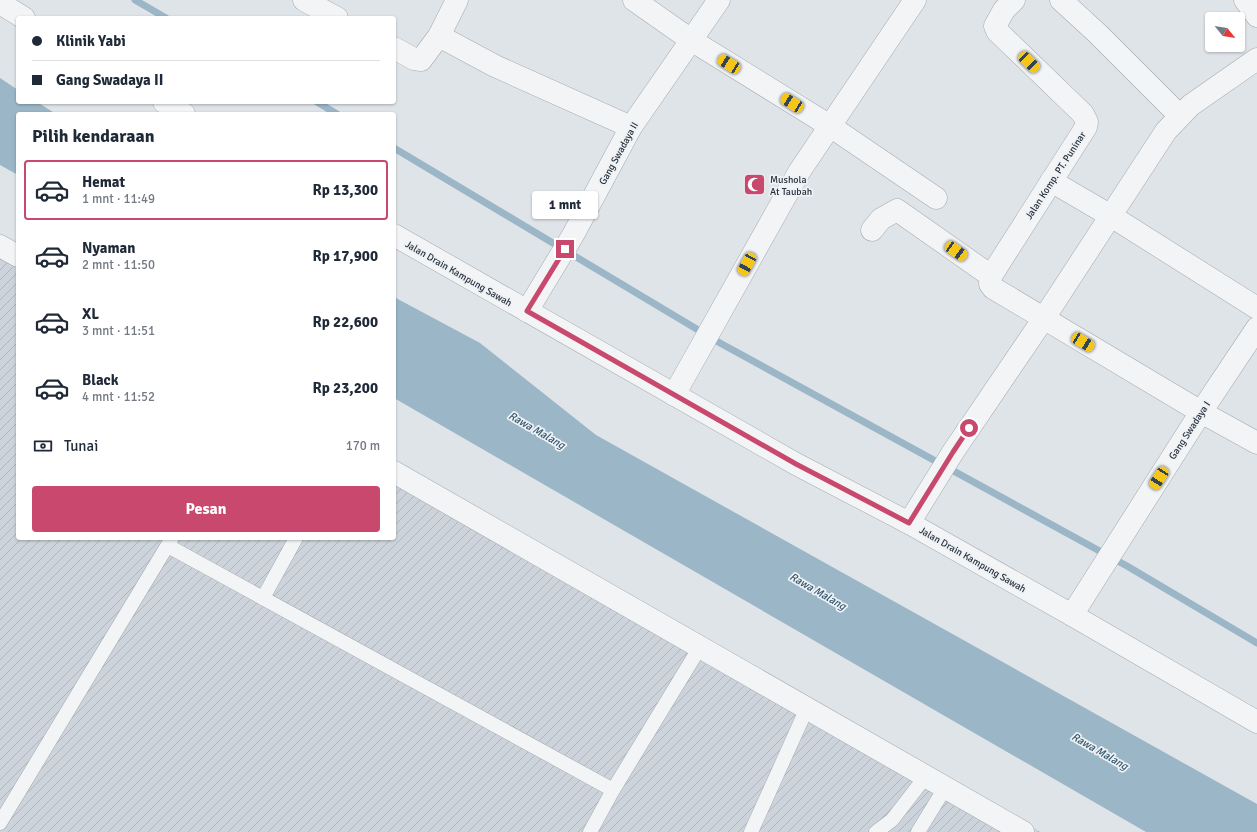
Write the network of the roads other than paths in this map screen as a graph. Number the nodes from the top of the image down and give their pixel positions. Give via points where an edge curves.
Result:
1 (304, 0) edge
2 (457, 0) edge
3 (634, 0) edge
4 (719, 0) edge
5 (915, 0) edge
6 (1014, 0) edge
7 (1061, 0) edge
8 (1245, 0) edge
9 (0, 3) edge
10 (21, 16) edge
11 (334, 16) edge
12 (1257, 16) edge
13 (439, 36) junction
14 (691, 40) junction
15 (396, 49) edge
16 (1257, 59) edge
17 (167, 104) edge
18 (181, 112) edge
19 (1180, 116) junction
20 (830, 126) junction
21 (631, 127) junction
22 (1051, 181) junction
23 (936, 198) dead end
24 (1111, 216) junction
25 (872, 230) dead end
26 (396, 236) edge
27 (0, 246) edge
28 (16, 255) edge
29 (992, 282) junction
30 (1257, 308) edge
31 (527, 311) junction
32 (1044, 318) junction
33 (1257, 328) edge
34 (674, 395) junction
35 (1201, 412) junction
36 (1257, 443) edge
37 (396, 473) edge
38 (909, 523) junction
39 (295, 540) edge
40 (170, 542) edge
41 (263, 598) junction
42 (1072, 615) junction
43 (700, 647) junction
44 (807, 708) junction
45 (1257, 722) edge
46 (926, 776) junction
47 (945, 788) junction
48 (613, 790) junction
49 (0, 823) edge
50 (590, 832) edge
51 (751, 832) edge
52 (876, 832) edge
53 (918, 832) edge
54 (1023, 832) edge

1 - 11 street
2 - 13 street
3 - 14 street
4 - 14 street, Gang Swadaya II
5 - 20 street
6 - 22 street, Jalan Komp. PT. Puninar via 997,21 997,31 1083,114 1088,122
7 - 19 street
8 - 12 street
9 - 10 street
13 - 15 street via 421,60
13 - 21 street via 495,66
14 - 20 street
14 - 21 street, Gang Swadaya II
16 - 19 street via 1191,105
17 - 18 street
19 - 24 street via 1166,131
20 - 23 street
20 - 34 street via 799,172
21 - 31 street, Gang Swadaya II via 573,235
22 - 24 street
22 - 29 street, Jalan Komp. PT. Puninar
24 - 30 street
24 - 32 street
25 - 29 street via 880,219 897,210
26 - 31 street, Jalan Drain Kampung Sawah
27 - 28 street
29 - 32 street
31 - 34 street, Jalan Drain Kampung Sawah
32 - 35 street
32 - 38 street via 953,452
33 - 35 street, Gang Swadaya I
34 - 38 street, Jalan Drain Kampung Sawah via 796,464
35 - 36 street
35 - 42 street, Gang Swadaya I
37 - 43 street
38 - 42 street, Jalan Drain Kampung Sawah
39 - 41 lane
40 - 41 lane
40 - 49 lane
41 - 48 lane
42 - 45 street, Jalan Drain Kampung Sawah
43 - 44 street
43 - 48 lane
44 - 46 street
44 - 51 lane
46 - 47 street
46 - 52 lane via 892,820
47 - 53 lane
47 - 54 street
48 - 50 lane

